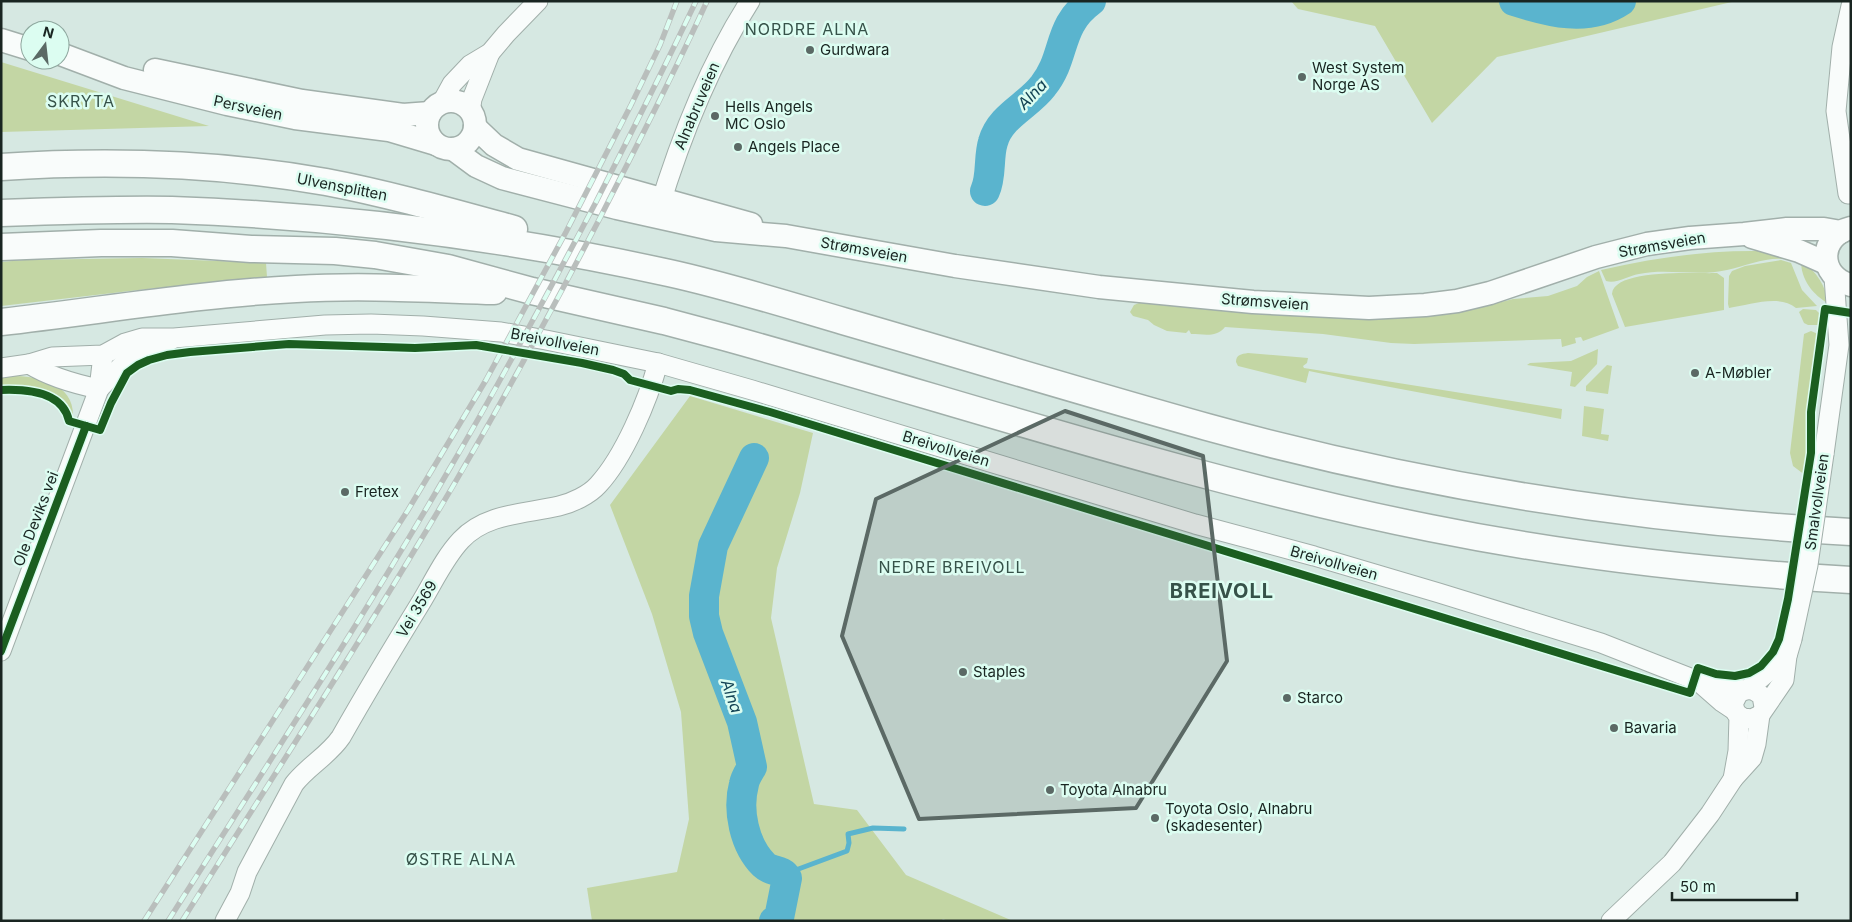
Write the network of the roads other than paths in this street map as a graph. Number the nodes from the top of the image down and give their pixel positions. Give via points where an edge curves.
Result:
1 (538, 1) edge
2 (750, 1) edge
3 (1851, 6) edge
4 (1, 40) edge
5 (20, 46) edge
6 (490, 53) junction
7 (70, 56) edge
8 (70, 58) edge
9 (435, 108) junction
10 (1844, 108) edge
11 (473, 119) junction
12 (444, 147) junction
13 (1, 167) edge
14 (1848, 194) dead end
15 (659, 208) junction
16 (1, 213) edge
17 (1846, 230) edge
18 (1744, 234) junction
19 (1, 247) edge
20 (673, 274) junction
21 (1837, 275) edge
22 (532, 291) junction
23 (1, 322) edge
24 (1851, 322) edge
25 (174, 338) junction
26 (1839, 345) junction
27 (103, 355) junction
28 (29, 364) junction
29 (658, 364) junction
30 (1, 368) edge
31 (99, 389) junction
32 (1851, 522) edge
33 (1815, 530) junction
34 (1851, 532) edge
35 (1851, 580) edge
36 (1789, 648) junction
37 (1, 651) edge
38 (1698, 681) junction
39 (1745, 690) junction
40 (1762, 711) junction
41 (1737, 713) junction
42 (1733, 779) junction
43 (225, 921) edge
44 (1611, 921) edge

1 - 6 street
2 - 15 street, Alnabruveien via 717,60 677,154
3 - 10 street via 1842,46
4 - 5 main road
6 - 9 street via 470,65
6 - 11 street via 472,99
7 - 9 main road, Persveien via 122,63 302,101 403,114
8 - 12 main road, Persveien via 124,78 243,108 389,130
9 - 11 main road via 447,102 460,103
9 - 12 main road via 427,120 428,133
10 - 14 street
11 - 12 main road via 472,138 464,146
11 - 15 main road, Strømsveien via 494,145 518,159
12 - 15 main road, Strømsveien via 502,178
13 - 20 highway, Ulvensplitten via 125,163 205,167 291,177 434,207
15 - 18 main road, Strømsveien via 716,230 782,236 1099,287 1253,302 1368,308 1457,301 1623,250 1690,238
16 - 20 highway via 171,210 352,222 508,242
17 - 18 main road, Strømsveien via 1787,229
17 - 21 main road via 1830,241 1826,255
18 - 21 main road, Strømsveien via 1799,251
19 - 22 highway via 172,243 335,251 448,268
20 - 33 highway via 1212,428 1360,464 1565,503
21 - 26 street, Smalvollveien
22 - 23 highway via 296,289 227,294
22 - 35 highway via 724,337 1143,458 1376,517 1602,556
24 - 26 street, Smalvollveien
25 - 27 street, Breivollveien via 142,338
25 - 29 street, Breivollveien via 325,325 423,326 501,332
25 - 31 street, Breivollveien via 126,361
26 - 36 street, Smalvollveien, bridge via 1809,556
27 - 28 street via 52,357
27 - 31 street, Ole Deviks vei
28 - 30 street
28 - 31 street via 68,382
29 - 38 street, Breivollveien via 1601,643
29 - 43 street, Vei 3569 via 644,408 598,485 568,503 487,522 460,541 332,749 304,771 294,784
31 - 37 street, Ole Deviks vei
32 - 33 highway
33 - 34 highway
36 - 39 street
36 - 40 street, Smalvollveien via 1784,680
38 - 39 street, Breivollveien
38 - 41 street, Breivollveien
39 - 40 street via 1753,690 1762,696
39 - 41 street via 1735,699
40 - 41 street via 1752,720
40 - 42 street via 1752,758
41 - 42 street via 1738,751
42 - 44 street via 1672,863

